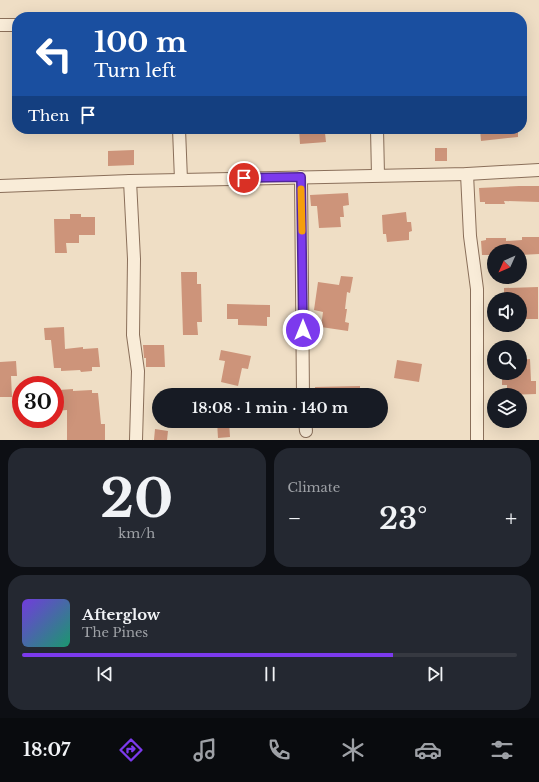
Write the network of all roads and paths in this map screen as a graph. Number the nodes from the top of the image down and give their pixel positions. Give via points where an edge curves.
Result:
1 (0, 24) edge
2 (12, 24) edge
3 (179, 134) edge
4 (377, 134) edge
5 (539, 170) edge
6 (467, 174) junction
7 (378, 175) junction
8 (301, 177) junction
9 (181, 180) junction
10 (130, 181) junction
11 (0, 186) edge
12 (303, 388) edge
13 (136, 440) edge
14 (477, 440) edge

1 - 2 street
3 - 9 street
4 - 7 street
5 - 6 street
6 - 7 street
6 - 14 street via 470,236 477,289
7 - 8 street
8 - 9 street
8 - 12 street
9 - 10 street
10 - 11 street
10 - 13 street via 134,259 133,335 138,371

